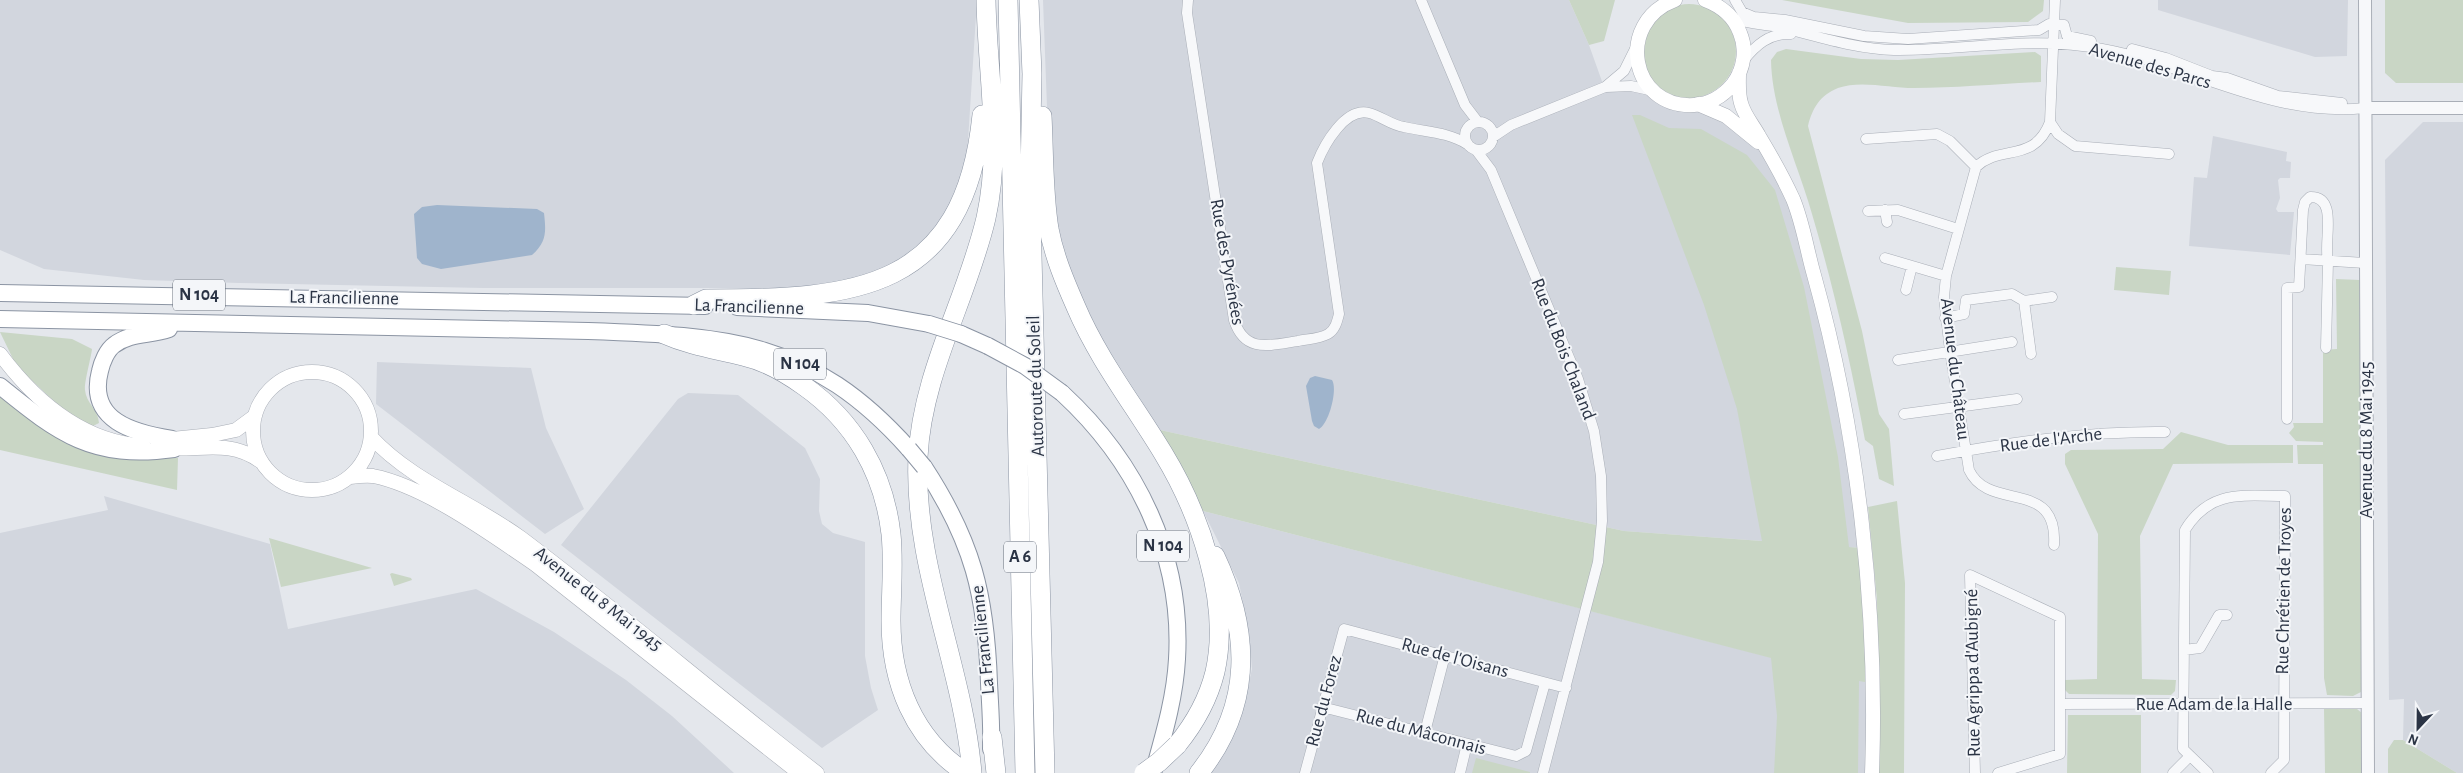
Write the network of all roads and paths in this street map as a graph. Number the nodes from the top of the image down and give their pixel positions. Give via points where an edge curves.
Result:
1 (1008, 0) edge
2 (1029, 0) edge
3 (1188, 0) edge
4 (1421, 0) edge
5 (1735, 0) edge
6 (2055, 0) edge
7 (2365, 0) edge
8 (1708, 1) edge
9 (1669, 2) edge
10 (986, 4) edge
11 (1732, 18) junction
12 (2054, 25) junction
13 (1806, 35) junction
14 (2052, 43) junction
15 (1636, 47) junction
16 (1741, 67) junction
17 (1032, 74) junction
18 (1605, 87) junction
19 (1654, 91) junction
20 (2348, 103) dead end
21 (1698, 104) junction
22 (1465, 106) junction
23 (2365, 108) junction
24 (2463, 108) edge
25 (2050, 122) junction
26 (1482, 123) junction
27 (1510, 126) junction
28 (1467, 128) junction
29 (1450, 135) junction
30 (1866, 139) dead end
31 (1491, 141) junction
32 (1472, 147) junction
33 (2169, 154) dead end
34 (1773, 159) junction
35 (1976, 167) junction
36 (1491, 170) junction
37 (1885, 210) junction
38 (1868, 211) dead end
39 (1887, 222) dead end
40 (1958, 229) junction
41 (1885, 258) dead end
42 (2301, 259) junction
43 (2328, 261) junction
44 (2365, 262) junction
45 (1912, 266) junction
46 (1946, 276) junction
47 (1906, 290) dead end
48 (0, 292) edge
49 (2052, 297) dead end
50 (2024, 301) junction
51 (694, 305) junction
52 (1945, 318) junction
53 (0, 319) edge
54 (187, 322) junction
55 (664, 334) junction
56 (2012, 342) dead end
57 (1, 348) edge
58 (2326, 348) dead end
59 (1950, 351) junction
60 (2031, 354) dead end
61 (1898, 360) dead end
62 (0, 386) edge
63 (2017, 399) dead end
64 (1959, 406) junction
65 (1904, 414) dead end
66 (254, 416) junction
67 (2288, 419) dead end
68 (2165, 432) dead end
69 (371, 437) junction
70 (173, 444) junction
71 (1965, 451) junction
72 (1937, 456) dead end
73 (261, 462) junction
74 (350, 477) junction
75 (1194, 510) junction
76 (2054, 545) dead end
77 (2227, 615) dead end
78 (1344, 629) joint
79 (2184, 650) junction
80 (1445, 655) junction
81 (1545, 683) junction
82 (1566, 688) junction
83 (2282, 703) junction
84 (2368, 703) junction
85 (2060, 704) junction
86 (2184, 704) junction
87 (1322, 707) junction
88 (1425, 732) junction
89 (992, 737) junction
90 (1467, 744) junction
91 (2190, 756) junction
92 (966, 772) edge
93 (799, 773) edge
94 (817, 773) edge
95 (990, 773) edge
96 (996, 773) edge
97 (1025, 773) edge
98 (1045, 773) edge
99 (1144, 773) edge
100 (1153, 773) edge
101 (1200, 773) edge
102 (1305, 773) edge
103 (1460, 773) edge
104 (1543, 773) edge
105 (1872, 773) edge
106 (1975, 773) edge
107 (1998, 773) edge
108 (2173, 773) edge
109 (2208, 773) edge
110 (2271, 773) edge
111 (2368, 773) edge

1 - 97 highway, Autoroute du Soleil / A 6
2 - 17 highway, Autoroute du Soleil / A 6
3 - 29 street, Rue des Pyrénées via 1187,13 1234,320 1239,334 1250,342 1265,346 1319,337 1336,325 1339,314 1318,163 1321,153 1344,122 1351,115 1370,113 1399,126
4 - 22 street
5 - 12 street via 1742,12 1754,17 1887,38 2035,31
6 - 12 street
7 - 23 street, Avenue du 8 Mai 1945
8 - 11 main road
9 - 15 main road via 1652,14 1643,26
10 - 51 highway via 982,114 975,162 960,206 934,242 901,269 842,292 789,298 706,299
10 - 92 highway via 992,148 989,200 974,261 927,398 917,483 925,551 965,714
11 - 13 street, Avenue des Parcs
11 - 16 main road via 1742,39
12 - 14 street
12 - 20 street via 2064,25 2067,36 2166,58 2278,96
13 - 14 street, Avenue des Parcs via 1862,48 1894,50
13 - 16 street, Avenue des Parcs via 1783,34 1768,38 1758,43
14 - 23 street, Avenue des Parcs via 2132,56 2273,102 2319,110
14 - 25 street
15 - 18 street via 1624,71
15 - 19 main road via 1640,72
16 - 21 main road via 1725,92
16 - 34 main road via 1739,90 1743,110
17 - 75 highway via 1042,114 1049,228 1065,281 1088,331 1164,454
17 - 98 highway, Autoroute du Soleil / A 6 via 1030,176
18 - 19 street via 1631,86
18 - 27 street
19 - 21 main road via 1672,102
21 - 34 main road via 1734,121
22 - 26 street
22 - 28 street
23 - 24 street, Avenue des Parcs
23 - 44 street, Avenue du 8 Mai 1945
25 - 33 street via 2058,134 2076,146
25 - 35 street via 2041,138 2027,150 1990,158
26 - 27 street
26 - 28 street, Rue des Pyrénées
26 - 31 street
27 - 31 street
28 - 29 street, Rue des Pyrénées
28 - 32 street via 1465,139
29 - 32 street, Rue des Pyrénées
30 - 35 street via 1937,134 1950,141
31 - 32 street
31 - 36 street
32 - 36 street
34 - 105 main road via 1793,201 1820,297 1842,394 1867,587
35 - 40 street, Avenue du Château
36 - 82 street, Rue du Bois Chaland via 1578,378 1594,431 1601,476 1602,521 1598,562
37 - 38 street
37 - 39 street
37 - 40 street via 1898,210
40 - 46 street, Avenue du Château
41 - 45 street
42 - 43 street
42 - 43 street via 2305,202 2310,197 2317,197 2325,201 2328,211
42 - 67 street via 2299,287 2287,288
43 - 44 street
43 - 58 street
44 - 84 street, Avenue du 8 Mai 1945
45 - 46 street
45 - 47 street
46 - 52 street, Avenue du Château
48 - 51 highway, La Francilienne / N 104
49 - 50 street
50 - 52 street via 2012,294 1966,300 1964,314
50 - 60 street
51 - 100 highway, La Francilienne / N 104, bridge via 841,311 929,324 988,346 1025,366 1062,394 1105,438 1136,482 1158,531 1168,565 1176,617 1177,659 1166,728
52 - 59 street, Avenue du Château
53 - 54 highway, La Francilienne / N 104
54 - 55 highway, La Francilienne / N 104
54 - 70 highway via 165,331 128,336 112,346 97,381 99,399 110,416 127,429
55 - 89 highway, La Francilienne / N 104, bridge via 731,341 796,362 855,397 924,467 952,513 977,576 987,643
55 - 92 highway via 689,345 745,356 785,374 829,406 857,438 875,470 889,519 891,640 899,683 908,707 926,736
56 - 59 street
57 - 70 main road, Avenue du 8 Mai 1945 via 22,383 49,408 73,424 140,446
59 - 61 street
59 - 64 street, Avenue du Château
62 - 70 highway via 49,425 78,441 147,453
63 - 64 street
64 - 65 street
64 - 71 street, Avenue du Château
66 - 69 main road, Avenue du 8 Mai 1945 via 266,395 283,379 314,372 344,382 361,399 370,421
66 - 70 main road, Avenue du 8 Mai 1945 via 236,430
66 - 73 main road, Avenue du 8 Mai 1945 via 252,432
68 - 71 street, Rue de l'Arche via 2071,435
69 - 74 main road, Avenue du 8 Mai 1945 via 364,459
69 - 94 main road, Avenue du 8 Mai 1945 via 408,470 519,537
70 - 73 main road, Avenue du 8 Mai 1945 via 227,447 247,452
71 - 72 street, Rue de l'Arche
71 - 76 street, Avenue du Château via 1969,470 1980,485 2034,502 2048,511 2055,527
73 - 74 main road, Avenue du 8 Mai 1945 via 280,482 312,491 328,488
74 - 93 main road, Avenue du 8 Mai 1945 via 371,476 393,481 459,514 494,536 536,564
75 - 99 highway, bridge via 1214,590 1218,640 1215,672 1203,707 1177,745
75 - 101 highway via 1228,584 1240,635 1242,663 1232,716
77 - 79 street via 2219,615 2200,648
78 - 80 street, Rue de l'Oisans
78 - 87 street, Rue du Forez
79 - 83 street, Rue Chrétien de Troyes via 2183,537 2189,524 2206,506 2220,498 2285,496
79 - 86 street, Rue Chrétien de Troyes
80 - 81 street, Rue de l'Oisans
80 - 88 street
81 - 82 street, Rue de l'Oisans
81 - 90 street, Rue du Mâconnais via 1526,751 1511,756
82 - 104 street, Rue du Bois Chaland
83 - 84 street, Rue Adam de la Halle
83 - 86 street, Rue Adam de la Halle
83 - 110 street via 2284,760
84 - 111 street, Avenue du 8 Mai 1945
85 - 86 street, Rue Adam de la Halle
85 - 106 street, Rue Agrippa d'Aubigné via 2060,617 1970,575
85 - 107 street, Rue Agrippa d'Aubigné via 2060,754
86 - 91 street, Rue Chrétien de Troyes via 2183,749
87 - 88 street, Rue du Mâconnais
87 - 102 street, Rue du Forez
88 - 90 street, Rue du Mâconnais
89 - 95 highway, La Francilienne / N 104
89 - 96 highway
90 - 103 street
91 - 108 street
91 - 109 street

